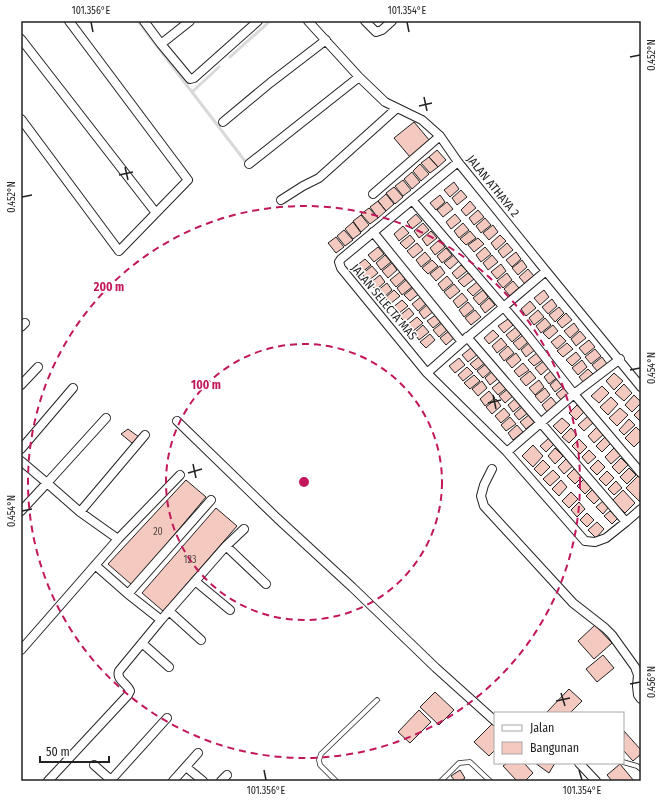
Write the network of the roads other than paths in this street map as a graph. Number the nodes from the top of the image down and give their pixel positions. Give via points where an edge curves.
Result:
1 (69, 21) edge
2 (144, 21) edge
3 (190, 21) edge
4 (308, 21) edge
5 (365, 21) edge
6 (392, 21) edge
7 (253, 22) edge
8 (21, 39) edge
9 (326, 40) junction
10 (161, 44) junction
11 (359, 77) junction
12 (397, 108) junction
13 (21, 119) edge
14 (223, 122) dead end
15 (440, 136) junction
16 (458, 162) junction
17 (249, 164) dead end
18 (373, 194) dead end
19 (281, 200) dead end
20 (412, 200) junction
21 (156, 213) junction
22 (373, 232) junction
23 (546, 271) junction
24 (504, 308) junction
25 (465, 339) junction
26 (620, 359) junction
27 (38, 367) dead end
28 (427, 373) junction
29 (21, 385) edge
30 (641, 386) edge
31 (73, 388) dead end
32 (574, 394) junction
33 (106, 418) dead end
34 (178, 421) dead end
35 (541, 424) junction
36 (145, 435) dead end
37 (21, 449) edge
38 (506, 452) junction
39 (21, 461) edge
40 (492, 468) dead end
41 (641, 473) edge
42 (180, 475) dead end
43 (47, 483) junction
44 (211, 500) dead end
45 (641, 509) edge
46 (21, 511) edge
47 (80, 512) junction
48 (626, 522) junction
49 (244, 529) dead end
50 (118, 539) junction
51 (226, 546) junction
52 (95, 565) junction
53 (195, 581) junction
54 (266, 584) dead end
55 (128, 594) junction
56 (230, 610) dead end
57 (169, 611) junction
58 (161, 620) junction
59 (201, 640) dead end
60 (142, 643) junction
61 (21, 650) edge
62 (169, 667) dead end
63 (641, 699) edge
64 (376, 700) dead end
65 (167, 718) dead end
66 (494, 721) edge
67 (198, 753) dead end
68 (624, 762) edge
69 (94, 764) dead end
70 (580, 764) edge
71 (186, 766) junction
72 (641, 769) edge
73 (48, 781) edge
74 (111, 781) edge
75 (174, 781) edge
76 (203, 781) edge
77 (336, 781) edge
78 (441, 781) edge
79 (490, 781) edge
80 (596, 781) edge

1 - 21 street via 188,180
2 - 10 street
3 - 10 street
4 - 9 street, JALAN ATHAYA 2
5 - 6 street via 376,32
7 - 10 street via 192,79 189,79
8 - 21 street
9 - 11 street, JALAN ATHAYA 2
9 - 14 street
11 - 12 street, JALAN ATHAYA 2 via 385,102
11 - 17 street
12 - 15 street, JALAN ATHAYA 2 via 422,120
12 - 19 street via 319,178
13 - 21 street via 119,251
15 - 16 street, JALAN ATHAYA 2
15 - 18 street
16 - 20 street, JALAN SELECTA MAS
16 - 23 street, JALAN ATHAYA 2
20 - 22 street, JALAN SELECTA MAS
20 - 24 street
22 - 25 street
22 - 28 street, JALAN SELECTA MAS via 341,259 339,265
23 - 24 street
23 - 26 street, JALAN ATHAYA 2
24 - 25 street
24 - 32 street
25 - 28 street
25 - 35 street
26 - 30 street, JALAN ATHAYA 2
26 - 32 street
27 - 29 street
28 - 38 street, JALAN SELECTA MAS
31 - 37 street
32 - 35 street
32 - 41 street
33 - 43 street
34 - 66 street via 277,518
35 - 38 street
35 - 48 street
36 - 47 street
38 - 48 street, JALAN SELECTA MAS via 585,541 595,542 606,538
39 - 43 street
40 - 63 street via 481,496 484,506 573,603 612,635 636,666 638,695
42 - 50 street
43 - 46 street
43 - 47 street
44 - 55 street
45 - 48 street
47 - 50 street
49 - 51 street
50 - 52 street
51 - 53 street
51 - 54 street
52 - 55 street
52 - 61 street
53 - 56 street
53 - 57 street
55 - 58 street
57 - 58 street
57 - 59 street
58 - 60 street
60 - 62 street
60 - 73 street via 118,671 119,678 129,688 128,695
64 - 77 lane via 319,760 320,765
65 - 74 street
67 - 71 street
68 - 72 lane
69 - 74 street
70 - 80 street
71 - 75 street
71 - 76 street
78 - 79 lane via 459,763 470,762

